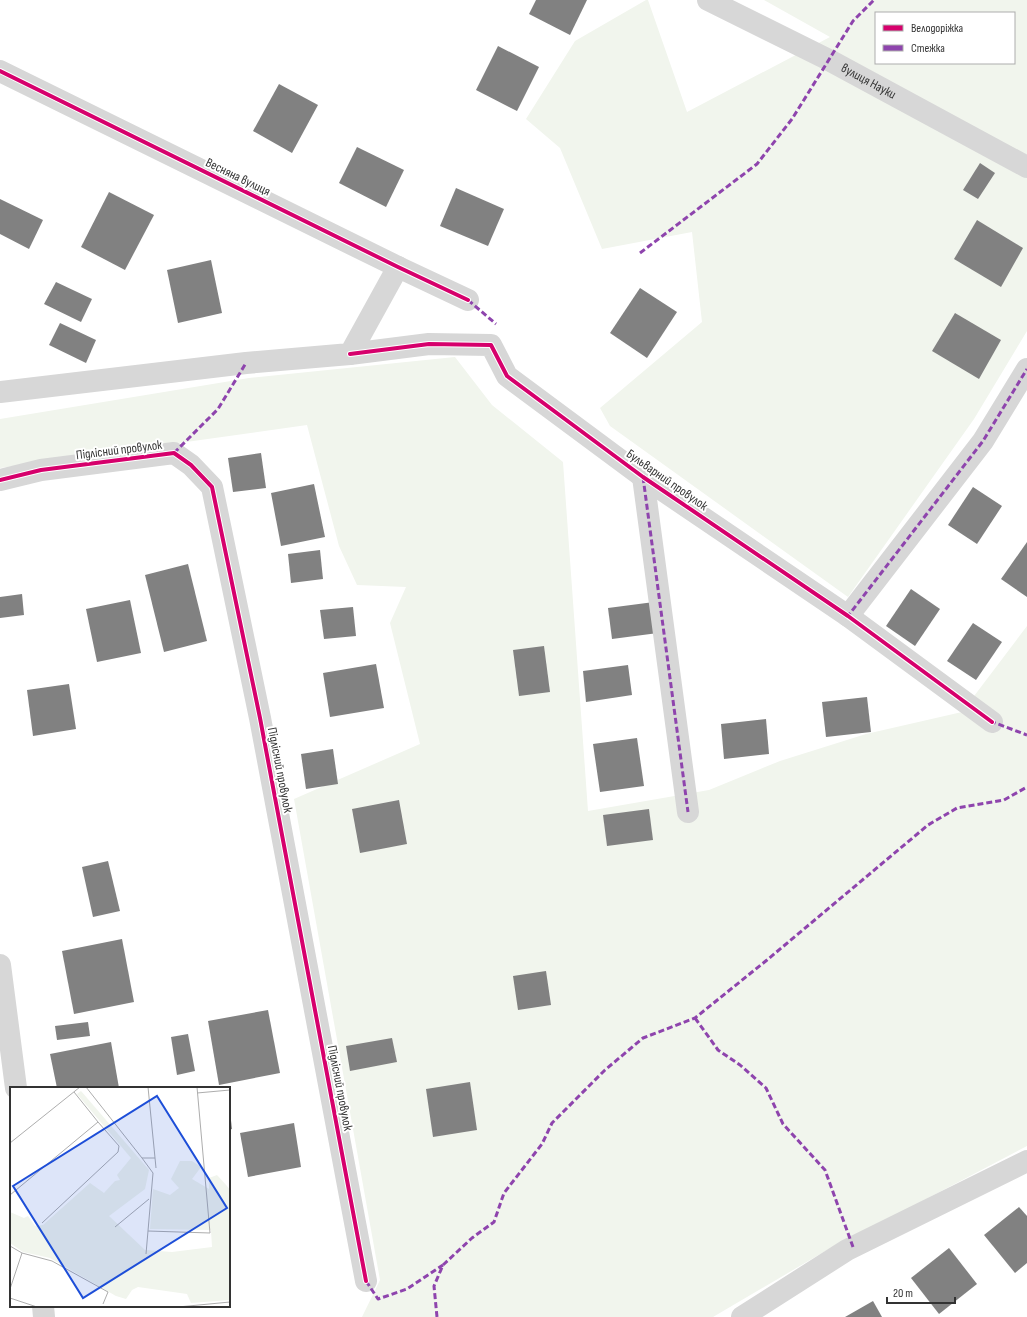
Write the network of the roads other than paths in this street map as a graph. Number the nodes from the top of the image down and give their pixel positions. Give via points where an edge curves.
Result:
1 (708, 0) edge
2 (0, 71) edge
3 (1027, 167) edge
4 (398, 267) junction
5 (468, 300) dead end
6 (350, 354) junction
7 (1027, 369) edge
8 (0, 392) edge
9 (643, 477) junction
10 (0, 480) edge
11 (848, 616) junction
12 (992, 722) dead end
13 (688, 812) dead end
14 (0, 965) edge
15 (16, 1087) edge
16 (1027, 1162) edge
17 (366, 1281) dead end
18 (43, 1307) edge
19 (44, 1317) edge
20 (742, 1317) edge

1 - 3 street, вулиця Науки via 830,60
2 - 4 street, Весняна вулиця
4 - 5 street, Весняна вулиця
4 - 6 street
6 - 8 street via 246,363
6 - 9 street, Бульварний провулок via 429,344 491,345 507,376
7 - 11 street via 983,441
9 - 11 street, Бульварний провулок
9 - 13 street
10 - 17 street, Підлісний провулок via 41,470 174,453 191,465 212,487 260,718
11 - 12 street, Бульварний провулок
14 - 15 street
16 - 20 street via 847,1250
18 - 19 street

